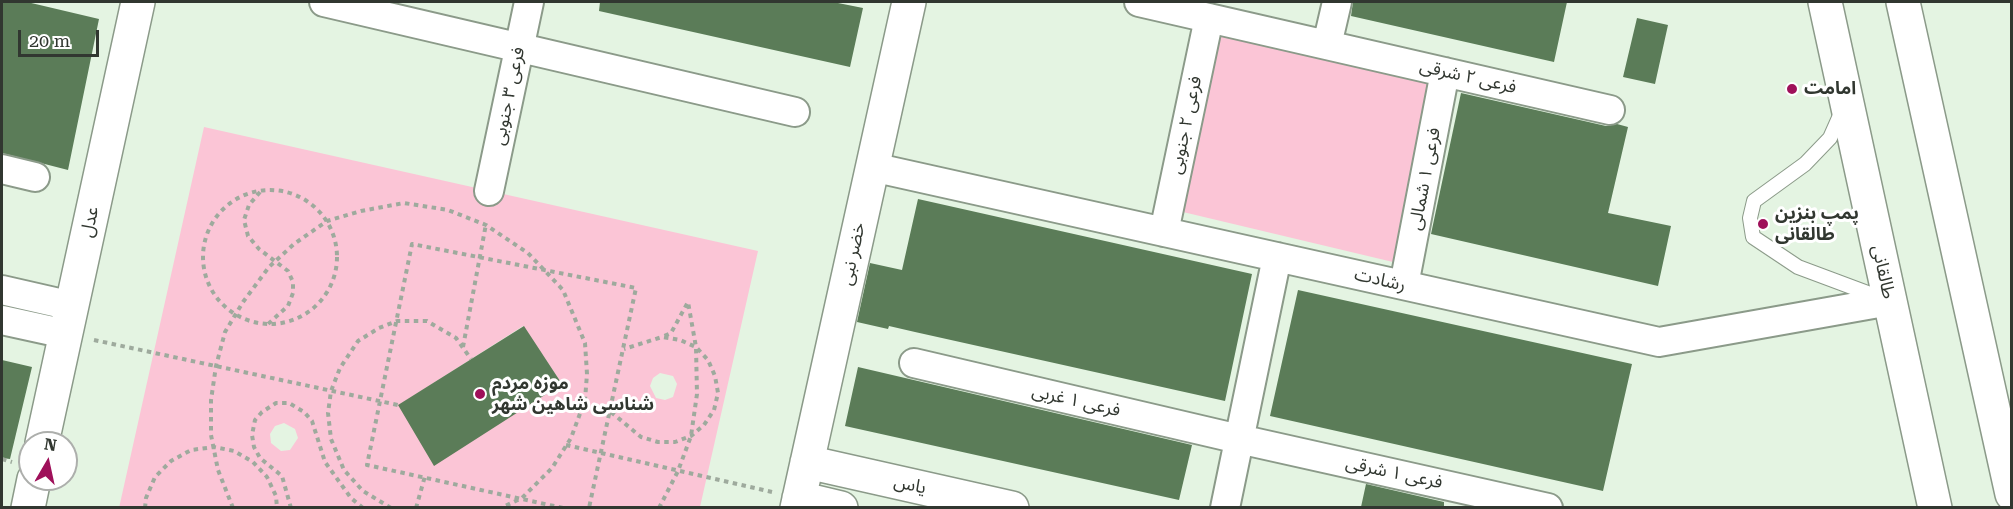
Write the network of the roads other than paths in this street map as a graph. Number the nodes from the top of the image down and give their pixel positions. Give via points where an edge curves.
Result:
1 (138, 2) edge
2 (324, 2) edge
3 (529, 2) edge
4 (909, 2) edge
5 (1139, 2) edge
6 (1337, 2) edge
7 (1825, 2) edge
8 (1904, 2) edge
9 (1209, 18) junction
10 (1327, 45) junction
11 (519, 47) junction
12 (1445, 72) junction
13 (1847, 101) junction
14 (1610, 110) dead end
15 (795, 112) dead end
16 (872, 167) junction
17 (2, 169) edge
18 (35, 177) dead end
19 (489, 191) dead end
20 (1164, 232) junction
21 (1277, 257) junction
22 (1404, 285) junction
23 (2, 290) edge
24 (1890, 301) junction
25 (2, 320) edge
26 (69, 320) junction
27 (914, 363) dead end
28 (45, 431) edge
29 (1239, 439) junction
30 (807, 462) junction
31 (31, 491) edge
32 (2012, 494) edge
33 (798, 503) edge
34 (28, 507) edge
35 (841, 507) edge
36 (1012, 507) edge
37 (1225, 507) edge
38 (1548, 507) edge
39 (1935, 507) edge

1 - 26 street, عدل
2 - 11 street
3 - 11 street, فرعی ۳ جنوبی
4 - 16 street, خضر نبی
5 - 9 street, فرعی ۲ شرقی
6 - 10 street
7 - 13 street, طالقانی
8 - 32 street
9 - 10 street, فرعی ۲ شرقی
9 - 20 street, فرعی ۲ جنوبی
10 - 12 street, فرعی ۲ شرقی
11 - 15 street
11 - 19 street, فرعی ۳ جنوبی
12 - 14 street, فرعی ۲ شرقی
12 - 22 street, فرعی ۱ شمالی
13 - 24 street, طالقانی
13 - 24 lane via 1830,138 1805,164 1755,201 1750,218 1753,237 1797,267
16 - 20 street, رشادت
16 - 30 street, خضر نبی
17 - 18 street
20 - 21 street, رشادت
21 - 22 street, رشادت
21 - 29 street
22 - 24 street, رشادت via 1659,342
23 - 26 street
24 - 39 street, طالقانی
25 - 26 street
26 - 28 street, عدل
27 - 29 street, فرعی ۱ غربی
29 - 37 street
29 - 38 street, فرعی ۱ شرقی
30 - 33 street, خضر نبی
30 - 36 street, یاس
31 - 34 street
33 - 35 street

